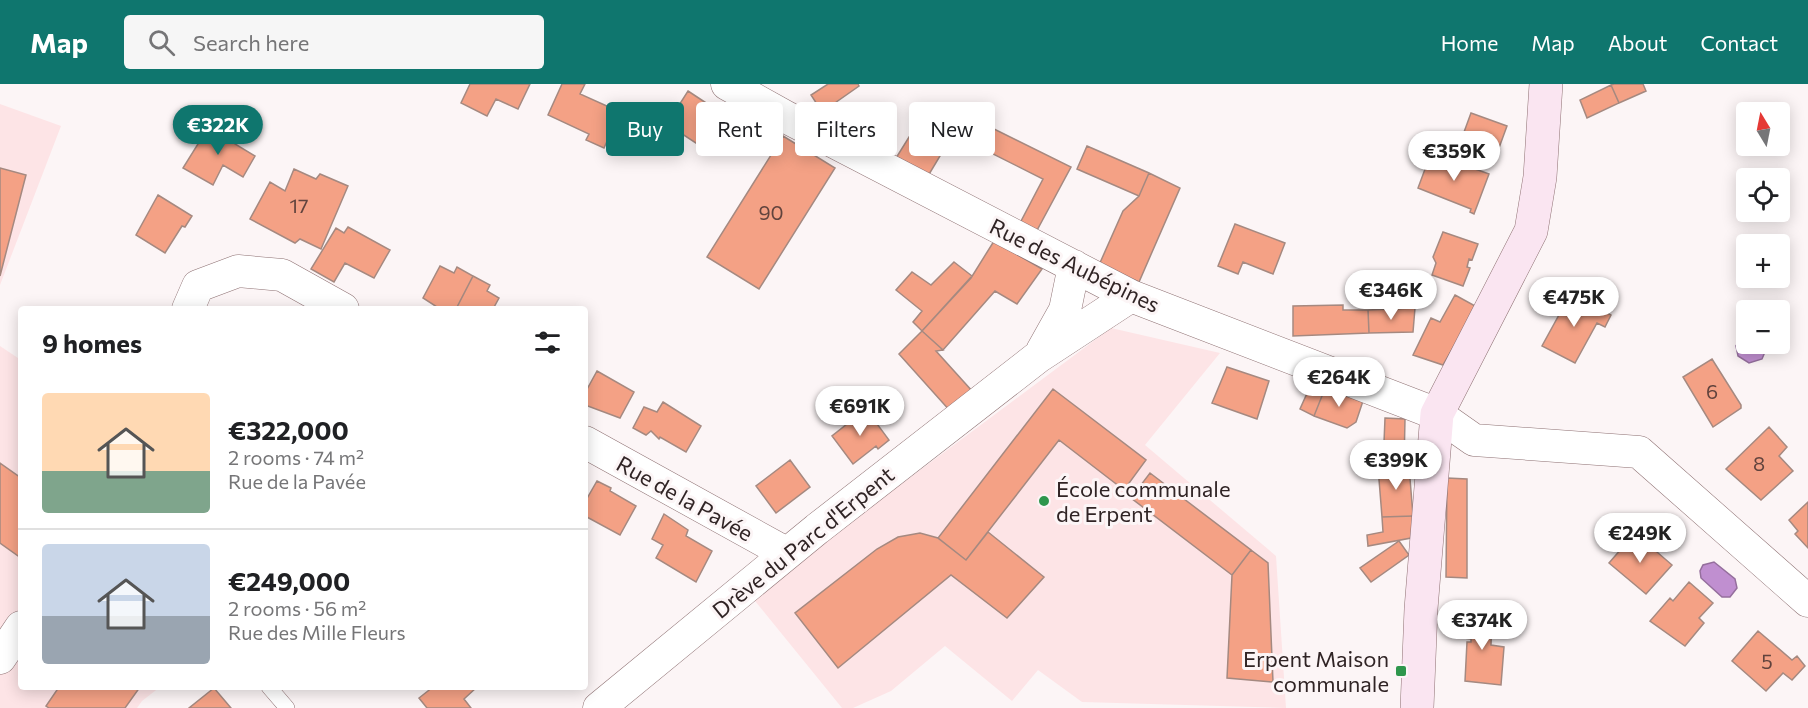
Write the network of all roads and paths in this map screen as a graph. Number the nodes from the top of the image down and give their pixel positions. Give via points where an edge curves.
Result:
1 (727, 84) edge
2 (1546, 84) edge
3 (1074, 266) junction
4 (1131, 296) junction
5 (189, 306) edge
6 (338, 306) edge
7 (1038, 357) junction
8 (1437, 414) junction
9 (588, 444) edge
10 (786, 553) junction
11 (1808, 601) edge
12 (18, 631) edge
13 (0, 658) edge
14 (272, 690) edge
15 (287, 708) edge
16 (599, 708) edge
17 (1417, 708) edge

1 - 3 street, Rue des Aubépines
2 - 8 street via 1540,177 1531,231
3 - 4 street, Rue des Aubépines
3 - 7 street, Drève du Parc d'Erpent via 1065,310
4 - 7 street, Drève du Parc d'Erpent
4 - 8 street, Rue des Aubépines
5 - 6 street via 198,286 238,271 282,275
7 - 10 street, Drève du Parc d'Erpent
8 - 11 street, Rue des Aubépines via 1474,440 1639,452
8 - 17 street
9 - 10 street, Rue de la Pavée
10 - 16 street, Drève du Parc d'Erpent
12 - 13 street
14 - 15 lane

